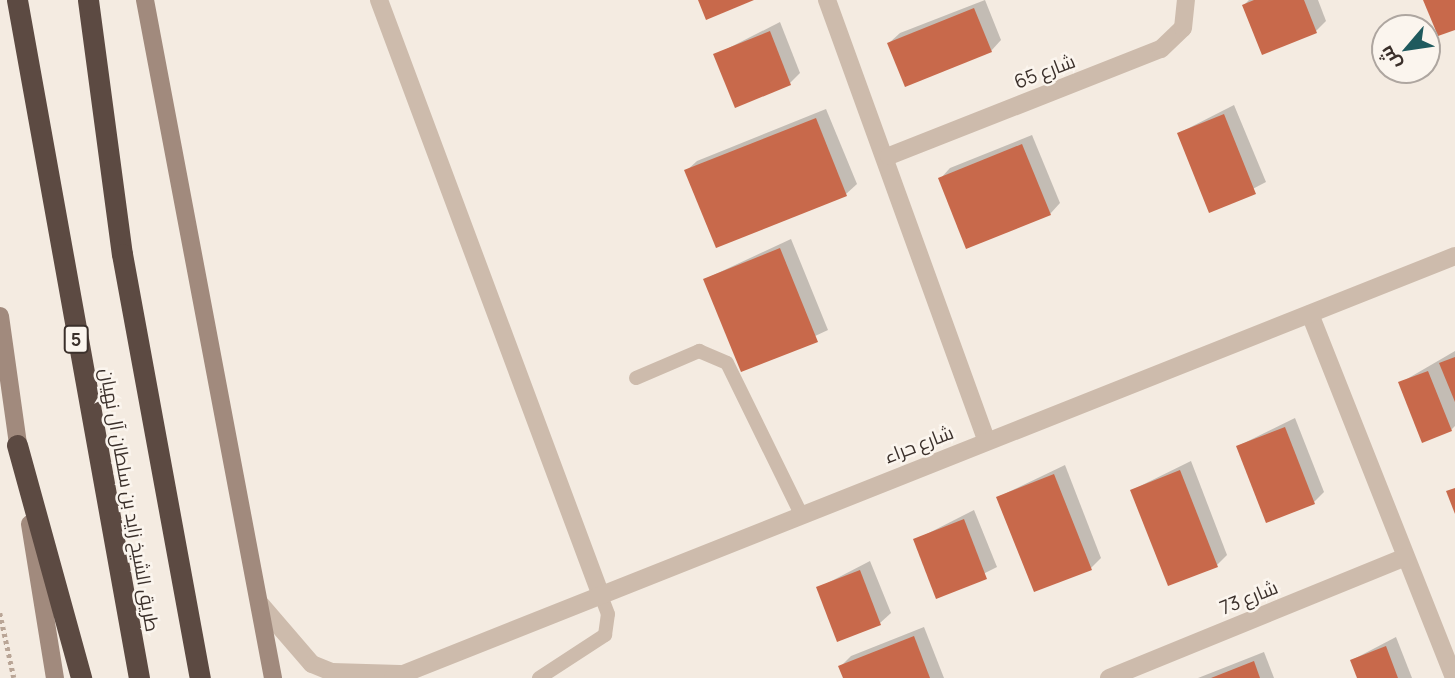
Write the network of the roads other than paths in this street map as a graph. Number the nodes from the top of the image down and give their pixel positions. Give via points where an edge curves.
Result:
1 (17, 0) edge
2 (88, 0) edge
3 (145, 0) edge
4 (379, 0) edge
5 (827, 0) edge
6 (1186, 0) edge
7 (889, 156) junction
8 (1455, 257) edge
9 (1310, 314) junction
10 (0, 316) edge
11 (636, 378) dead end
12 (987, 441) junction
13 (18, 445) junction
14 (801, 514) junction
15 (1405, 557) junction
16 (600, 593) junction
17 (261, 605) junction
18 (396, 676) edge
19 (55, 678) edge
20 (81, 678) edge
21 (139, 678) edge
22 (200, 678) edge
23 (273, 678) edge
24 (539, 678) edge
25 (1109, 678) edge
26 (1454, 678) edge

1 - 21 highway, طريق الشيخ زايد بن سلطان آل نهيان / 5
2 - 22 highway, طريق الشيخ زايد بن سلطان آل نهيان via 122,254
3 - 17 main road
4 - 16 street
5 - 7 street
6 - 7 street, شارع 65 via 1183,29 1161,49
7 - 12 street
8 - 9 street, شارع حراء
9 - 12 street, شارع حراء
9 - 15 street
10 - 13 main road
11 - 14 lane via 699,351 727,363
12 - 14 street, شارع حراء
13 - 19 main road
13 - 20 highway
14 - 16 street, شارع حراء
15 - 25 street, شارع 73
15 - 26 street
16 - 18 street, شارع حراء
16 - 24 lane via 608,614 605,635
17 - 18 street, شارع حراء via 312,664 332,672
17 - 23 main road

